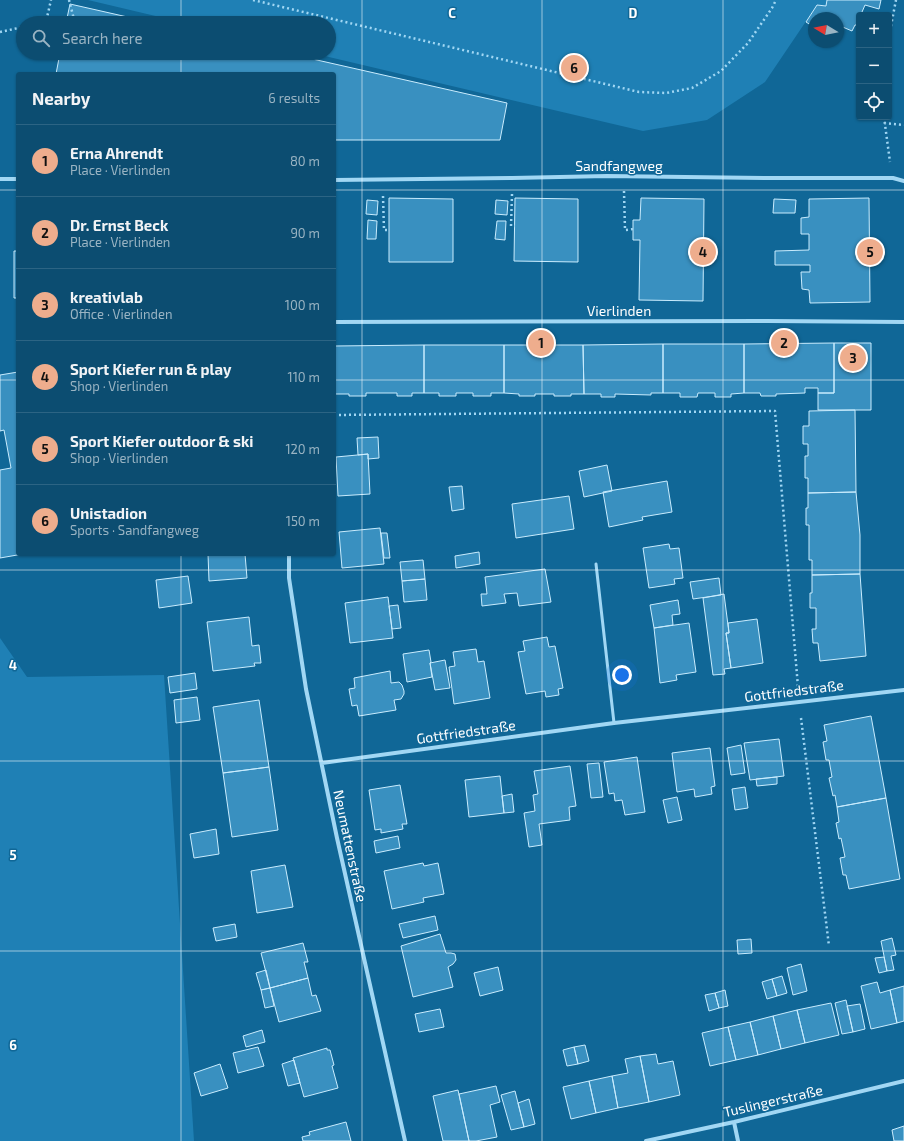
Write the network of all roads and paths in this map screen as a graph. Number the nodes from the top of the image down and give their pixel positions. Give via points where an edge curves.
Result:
1 (51, 0) edge
2 (69, 0) edge
3 (253, 0) edge
4 (776, 0) edge
5 (896, 0) edge
6 (47, 16) edge
7 (73, 16) edge
8 (320, 16) edge
9 (336, 20) edge
10 (892, 21) edge
11 (16, 29) edge
12 (0, 32) edge
13 (884, 123) joint
14 (904, 125) edge
15 (624, 176) junction
16 (512, 178) junction
17 (893, 178) junction
18 (0, 179) edge
19 (16, 179) edge
20 (336, 180) edge
21 (383, 180) junction
22 (904, 180) edge
23 (515, 226) dead end
24 (634, 229) dead end
25 (389, 230) dead end
26 (336, 322) edge
27 (904, 322) edge
28 (336, 415) edge
29 (289, 556) edge
30 (596, 564) dead end
31 (904, 690) edge
32 (800, 702) junction
33 (614, 723) junction
34 (322, 763) junction
35 (829, 946) dead end
36 (904, 1081) edge
37 (734, 1122) junction
38 (405, 1141) edge
39 (646, 1141) edge
40 (738, 1141) edge

1 - 6 path
2 - 7 path
3 - 8 path
4 - 9 path via 748,43 721,71 692,88 666,93 639,92
5 - 10 path
11 - 12 path
13 - 14 path
13 - 17 path
15 - 16 street, Sandfangweg
15 - 17 street, Sandfangweg
15 - 24 path via 625,230
16 - 21 street, Sandfangweg
16 - 23 path via 511,226
17 - 22 street, Sandfangweg
18 - 19 street
20 - 21 street, Sandfangweg
21 - 25 path via 384,230
26 - 27 street, Vierlinden
28 - 32 path via 775,411
29 - 34 street, Neumattenstraße via 306,690
30 - 33 lane
31 - 32 street, Gottfriedstraße
32 - 33 street, Gottfriedstraße
32 - 35 path
33 - 34 street, Gottfriedstraße
34 - 38 street, Neumattenstraße
36 - 37 street, Tuslingerstraße
37 - 39 street, Tuslingerstraße
37 - 40 street

